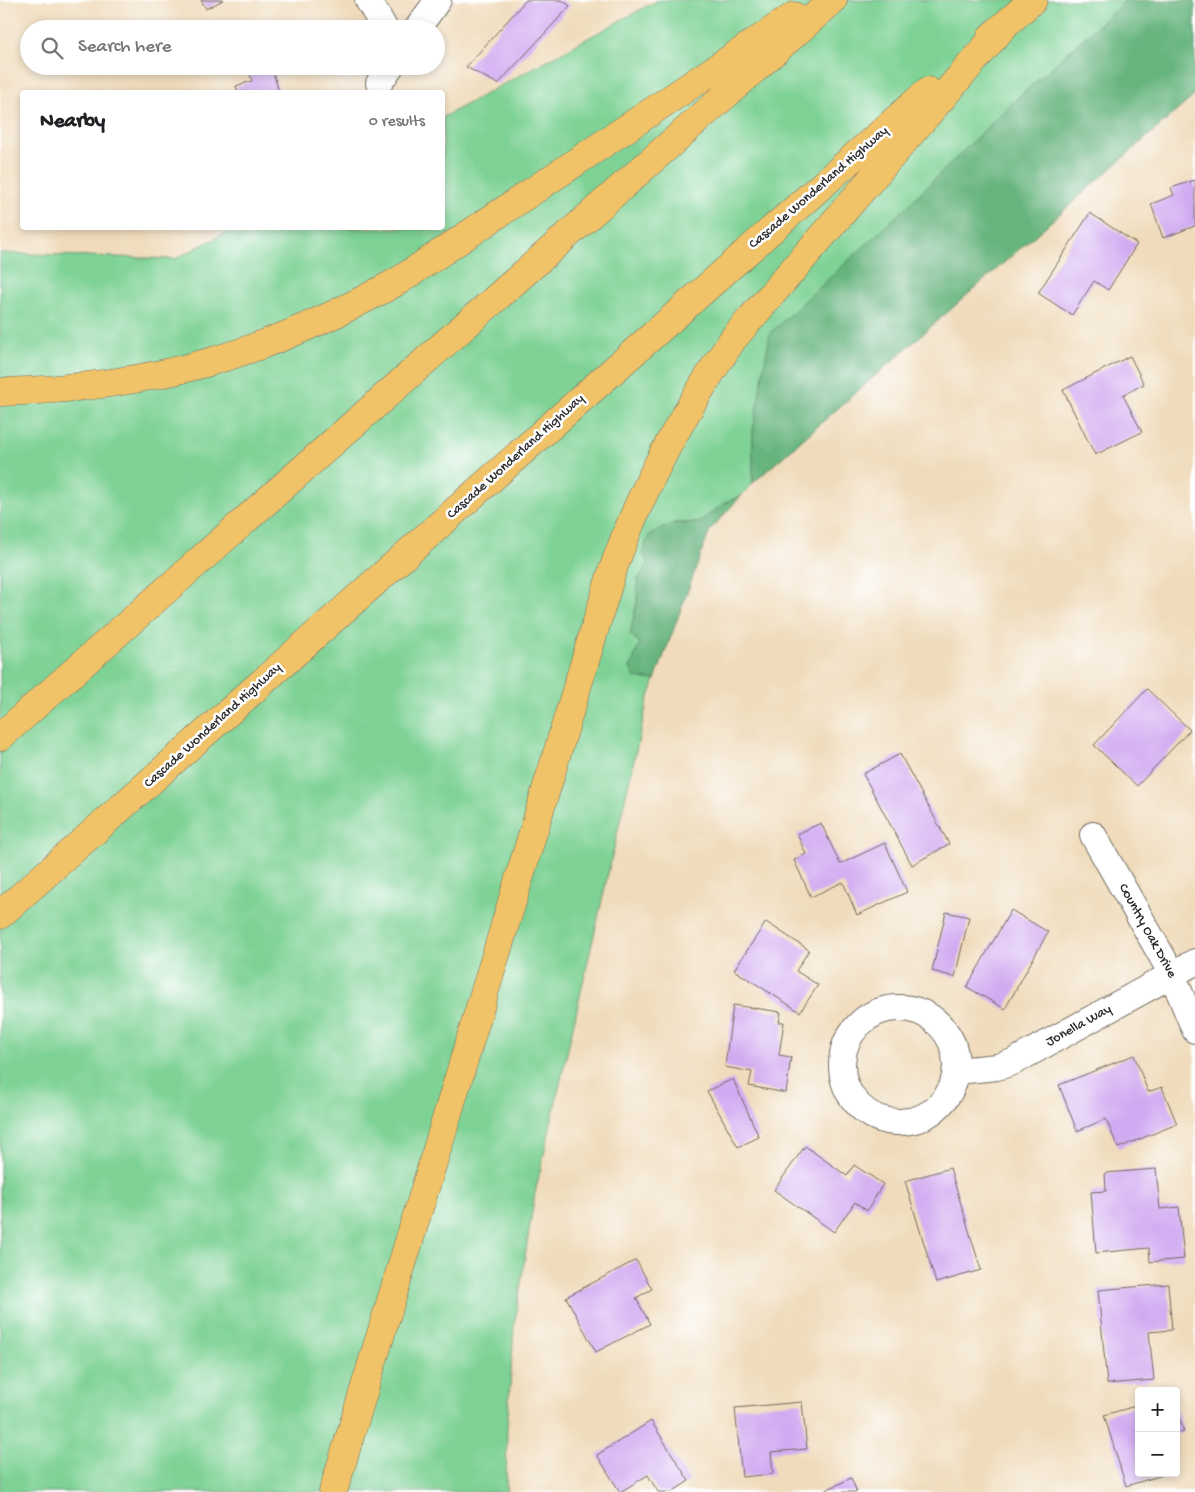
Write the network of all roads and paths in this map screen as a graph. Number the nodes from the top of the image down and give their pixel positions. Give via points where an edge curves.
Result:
1 (368, 0) edge
2 (438, 0) edge
3 (818, 0) edge
4 (833, 0) edge
5 (1033, 0) edge
6 (380, 20) edge
7 (424, 20) edge
8 (1004, 26) junction
9 (0, 392) edge
10 (0, 737) edge
11 (1093, 834) dead end
12 (0, 915) edge
13 (1195, 962) edge
14 (1172, 974) junction
15 (1195, 1030) edge
16 (957, 1071) junction
17 (333, 1492) edge

1 - 6 street
2 - 7 street
3 - 9 highway via 400,280 346,310 278,340 164,375 59,390
4 - 10 highway
5 - 8 highway, Cascade Wonderland Highway
8 - 12 highway, Cascade Wonderland Highway
8 - 17 highway via 733,339 698,391 648,479 612,572
11 - 14 street, Country Oak Drive
13 - 14 street, Jonella Way
14 - 15 street, Country Oak Drive
14 - 16 street, Jonella Way via 1013,1062
16 - 16 street via 947,1034 918,1010 898,1007 880,1011 863,1020 850,1034 843,1052 846,1088 857,1104 872,1116 889,1122 908,1122 926,1116 951,1089

